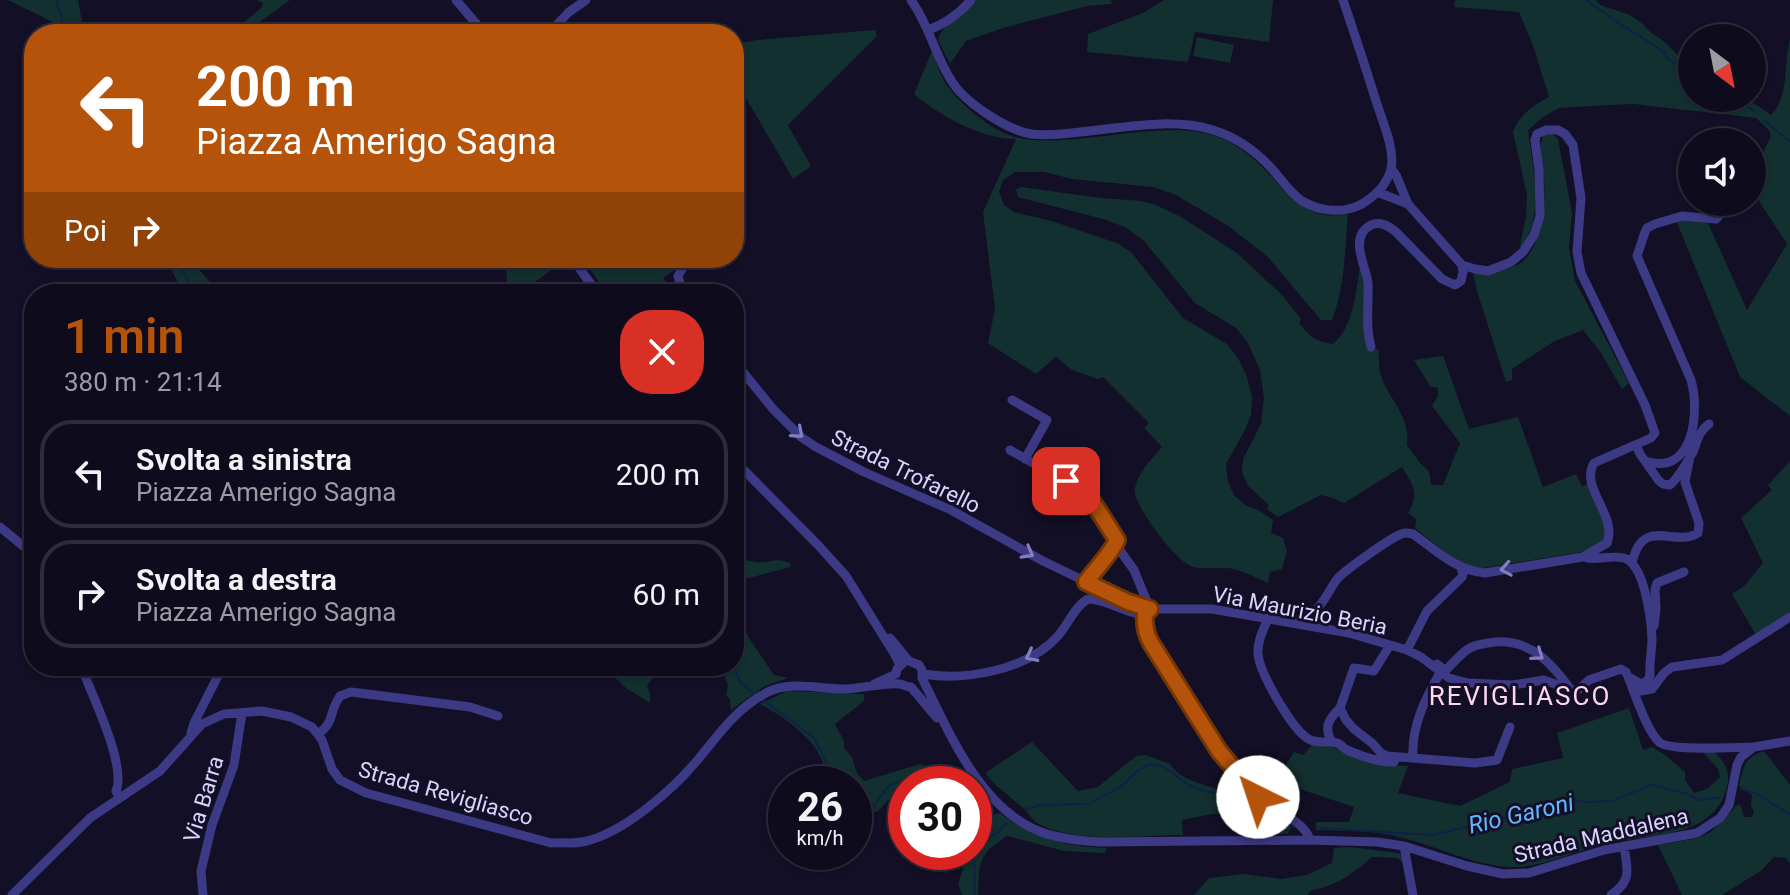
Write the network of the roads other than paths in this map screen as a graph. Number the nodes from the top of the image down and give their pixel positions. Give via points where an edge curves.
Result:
1 (456, 0) edge
2 (586, 0) edge
3 (911, 0) edge
4 (971, 0) edge
5 (1343, 0) edge
6 (476, 24) edge
7 (558, 24) edge
8 (928, 30) junction
9 (1391, 168) junction
10 (1377, 192) junction
11 (1408, 204) junction
12 (1682, 216) edge
13 (1682, 216) edge
14 (1719, 216) edge
15 (1462, 265) junction
16 (1371, 347) dead end
17 (744, 374) edge
18 (746, 376) joint
19 (1012, 400) dead end
20 (1709, 424) dead end
21 (1636, 445) junction
22 (1010, 450) dead end
23 (1690, 456) junction
24 (1025, 459) junction
25 (1645, 461) junction
26 (744, 470) edge
27 (0, 527) edge
28 (1390, 533) dead end
29 (1116, 545) junction
30 (24, 547) edge
31 (1583, 557) junction
32 (1632, 563) junction
33 (1354, 566) junction
34 (1461, 568) junction
35 (1684, 572) dead end
36 (1086, 582) junction
37 (1148, 611) junction
38 (1790, 617) edge
39 (1268, 619) junction
40 (1652, 635) junction
41 (1390, 645) junction
42 (1407, 650) junction
43 (1421, 657) junction
44 (902, 666) junction
45 (1441, 671) junction
46 (85, 676) edge
47 (218, 676) edge
48 (922, 676) junction
49 (1628, 676) junction
50 (1502, 685) junction
51 (906, 686) junction
52 (868, 687) junction
53 (1524, 689) dead end
54 (1573, 690) junction
55 (1635, 692) junction
56 (1340, 708) junction
57 (242, 713) junction
58 (498, 716) dead end
59 (1510, 727) dead end
60 (946, 729) junction
61 (318, 734) junction
62 (190, 736) junction
63 (1790, 741) edge
64 (1332, 742) junction
65 (1714, 747) junction
66 (1754, 747) junction
67 (1741, 757) junction
68 (1413, 758) junction
69 (119, 797) junction
70 (1310, 840) junction
71 (1404, 846) junction
72 (1624, 846) junction
73 (12, 895) edge
74 (203, 895) edge
75 (1413, 895) edge
76 (1611, 895) edge

1 - 6 street
2 - 7 street
3 - 8 street
4 - 8 street
5 - 9 street via 1388,142
8 - 10 street via 958,89 977,108 1030,134 1193,125 1251,149 1301,200 1324,210 1357,206
9 - 10 street
9 - 11 street
10 - 11 street
11 - 15 street
12 - 25 street via 1647,228 1637,256 1691,380 1696,398 1692,430 1683,452 1670,461
13 - 14 street
15 - 16 street via 1461,281 1455,285 1442,279 1395,231 1386,225 1369,226 1359,243
15 - 21 street via 1488,271 1523,252 1540,216 1537,134 1565,134 1573,145 1581,198 1581,273 1655,430
17 - 18 street, Strada Trofarello
18 -> 36 street, Strada Trofarello via 816,447 951,510
19 - 24 street via 1047,420
20 - 23 street via 1699,433
21 - 25 street
21 - 31 street via 1591,467 1610,537
22 - 24 street
23 - 25 street via 1676,480 1666,485
23 - 32 street via 1685,482 1698,533 1649,538 1638,545
24 - 29 street via 1087,494
26 - 44 street via 846,576
27 - 30 street
28 - 33 street
29 - 36 street
29 - 37 street via 1134,570
31 - 32 street
31 -> 34 street via 1485,573
32 - 40 street via 1648,601
33 - 34 street via 1409,533
33 - 39 street via 1309,615
34 - 42 street via 1462,577 1427,611
35 - 40 street via 1657,583
36 - 37 street, Strada Trofarello
37 - 39 street, Via Maurizio Beria via 1212,609
37 -> 48 street via 1137,614 1088,599 1058,637 1027,659 983,672
37 - 70 street via 1145,627 1151,643 1219,751 1258,797 1304,827
38 - 55 street via 1731,656 1672,667 1652,689
39 - 41 street, Via Maurizio Beria
39 - 64 street via 1258,655 1279,702 1305,737
40 - 49 street via 1649,679 1641,684
41 - 42 street, Via Maurizio Beria
41 - 56 street via 1374,671 1354,668
42 - 43 street, Via Maurizio Beria
43 - 45 street, Via Maurizio Beria
43 -> 54 street via 1445,670 1473,646 1514,642 1545,658
44 - 48 street via 919,665
44 - 51 street
44 - 52 street, Strada Revigliasco
45 - 50 street, Via Maurizio Beria via 1468,683
45 - 68 street via 1415,731
46 - 69 street via 114,752
47 - 62 street
48 - 51 street via 920,682
48 - 60 street, Strada Maddalena
49 - 54 street via 1618,669
49 - 55 street
50 - 53 street
50 - 54 street, Via Maurizio Beria via 1544,680
51 - 52 street, Strada Revigliasco
51 - 60 street, Strada Maddalena
52 - 61 street, Strada Revigliasco via 786,686 768,691 723,727 676,784 642,812 582,842 551,843 366,793 340,780
55 - 65 street via 1661,744
56 - 64 street via 1327,724
56 - 68 street via 1381,753
57 - 61 street via 291,717
57 - 62 street via 215,717
57 - 74 street, Via Barra via 234,765 201,871
58 - 61 street via 470,707 351,692 340,696 330,724
59 - 68 street via 1492,762
60 - 70 street, Strada Maddalena via 996,801 1040,832 1102,842
62 - 69 street via 160,771
63 - 66 street
64 - 68 street via 1388,762
65 - 66 street
65 - 67 street
66 - 67 street
67 - 72 street, Strada Maddalena via 1729,805 1709,826 1689,835
69 - 73 street via 90,818
70 - 71 street, Strada Maddalena
71 - 72 street, Strada Maddalena via 1503,874 1529,873
71 - 75 street
72 - 76 street via 1627,879

